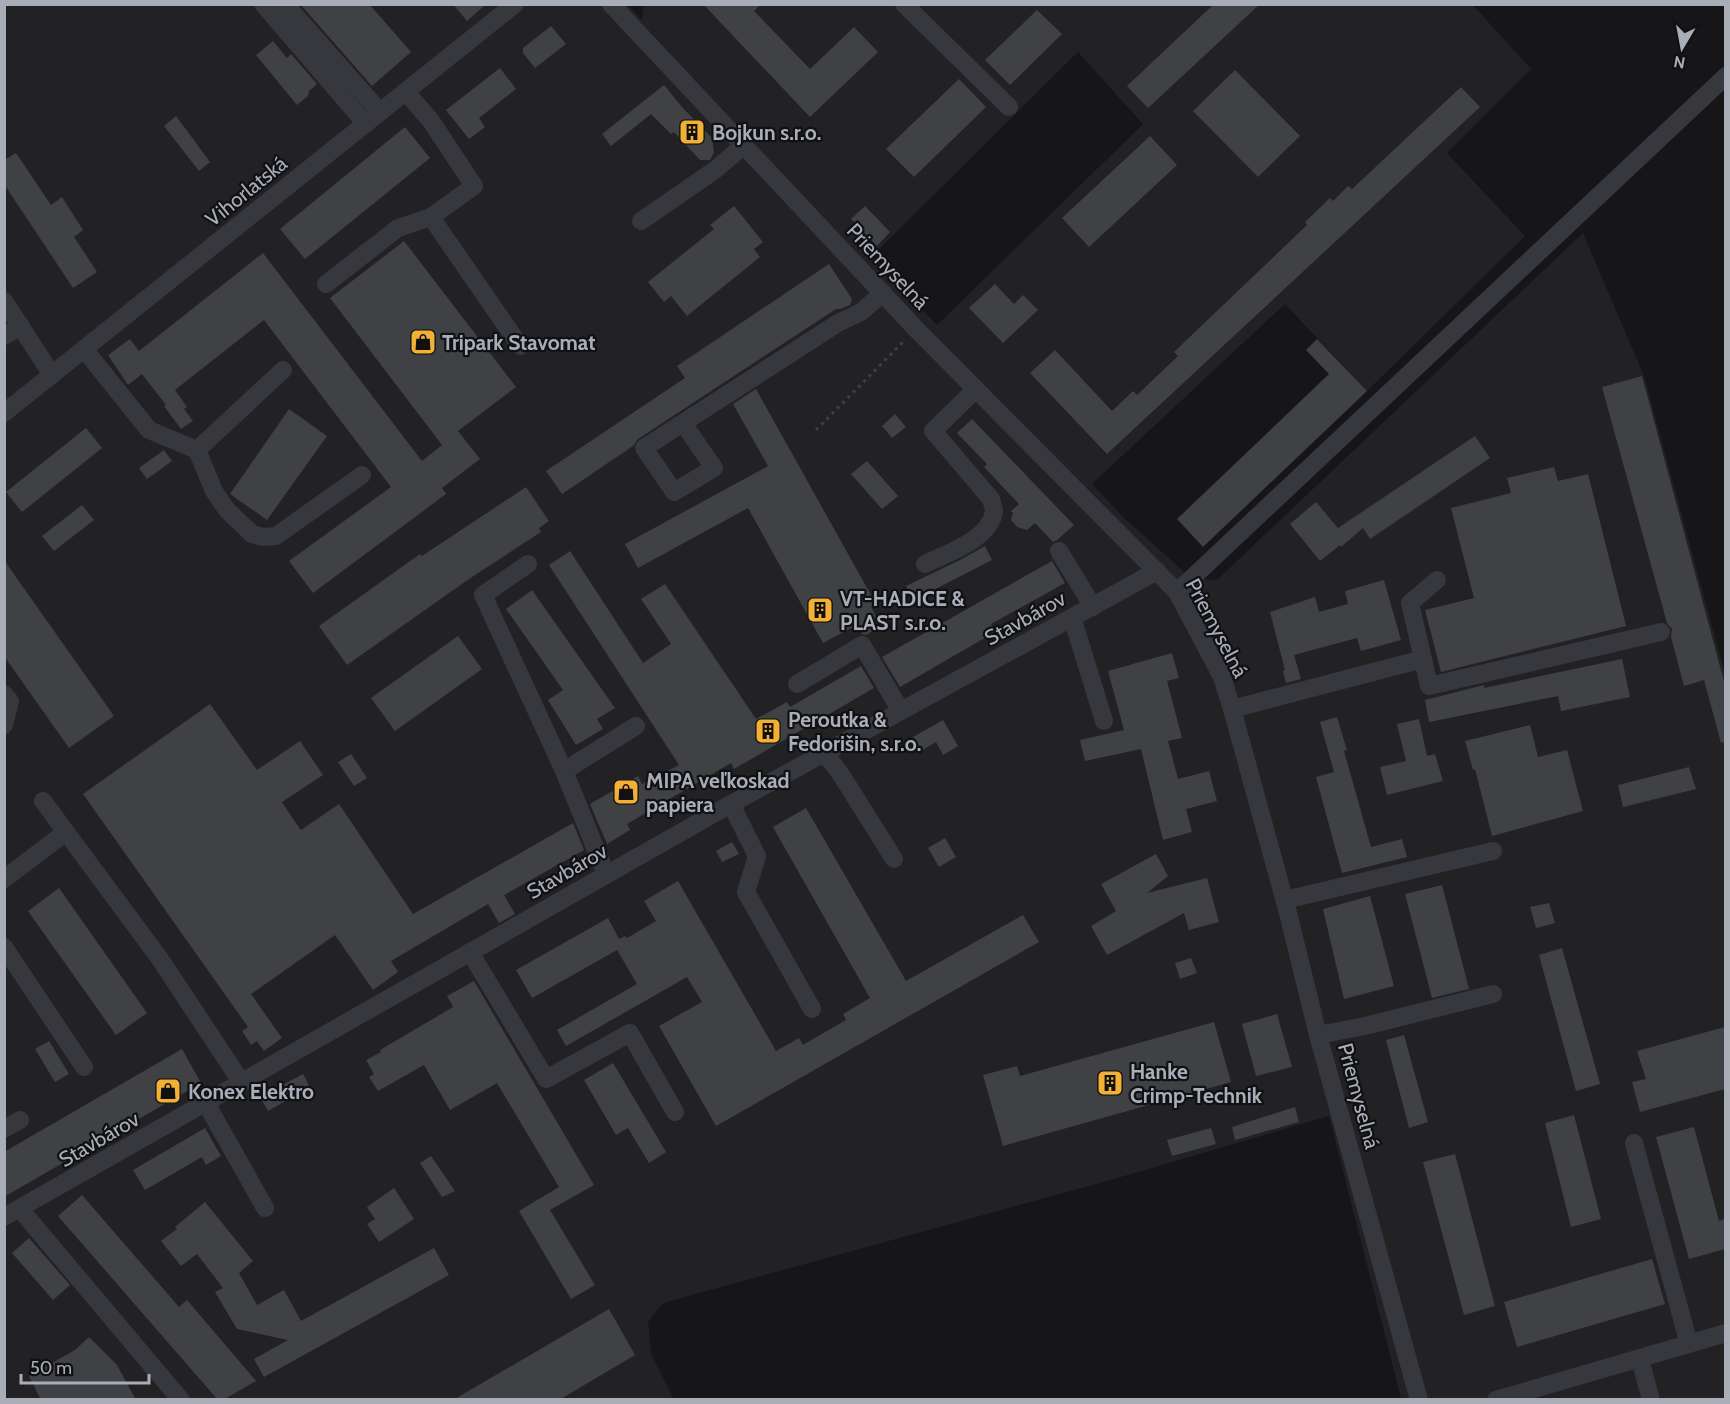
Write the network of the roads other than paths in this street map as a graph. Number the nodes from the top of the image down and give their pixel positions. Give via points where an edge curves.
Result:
1 (263, 4) edge
2 (285, 4) edge
3 (515, 4) edge
4 (611, 4) edge
5 (904, 4) edge
6 (1725, 76) edge
7 (406, 92) junction
8 (1009, 107) dead end
9 (380, 112) junction
10 (366, 124) junction
11 (743, 146) junction
12 (431, 217) junction
13 (641, 221) dead end
14 (326, 284) dead end
15 (883, 293) junction
16 (4, 301) edge
17 (21, 326) junction
18 (4, 336) edge
19 (520, 346) dead end
20 (84, 349) junction
21 (283, 370) dead end
22 (52, 375) junction
23 (976, 389) junction
24 (4, 413) edge
25 (683, 423) dead end
26 (197, 450) junction
27 (362, 475) dead end
28 (1059, 551) dead end
29 (528, 564) dead end
30 (925, 564) dead end
31 (1157, 571) junction
32 (1437, 580) dead end
33 (1177, 592) junction
34 (1093, 607) junction
35 (1072, 617) junction
36 (1661, 632) dead end
37 (1423, 659) junction
38 (797, 684) dead end
39 (4, 694) edge
40 (1232, 709) junction
41 (902, 711) junction
42 (1104, 721) dead end
43 (4, 724) edge
44 (636, 726) dead end
45 (825, 754) junction
46 (564, 771) junction
47 (43, 801) dead end
48 (731, 804) junction
49 (66, 832) junction
50 (1493, 851) dead end
51 (894, 859) dead end
52 (606, 874) junction
53 (4, 879) edge
54 (1285, 900) junction
55 (4, 947) edge
56 (470, 952) junction
57 (1493, 994) dead end
58 (812, 1009) dead end
59 (1318, 1035) junction
60 (84, 1067) dead end
61 (242, 1083) junction
62 (206, 1103) junction
63 (675, 1112) dead end
64 (1634, 1143) dead end
65 (265, 1208) dead end
66 (12, 1213) edge
67 (1725, 1333) edge
68 (1689, 1344) junction
69 (1640, 1359) junction
70 (182, 1400) edge
71 (1419, 1400) edge
72 (1496, 1400) edge
73 (1651, 1400) edge

1 - 10 street
2 - 9 street
3 - 7 street, Vihorlatská
4 - 11 street, Priemyselná
5 - 8 street
6 - 33 street
7 - 9 street, Vihorlatská
7 - 12 street via 431,121 474,186
9 - 10 street, Vihorlatská
10 - 20 street, Vihorlatská
11 - 13 street
11 - 15 street, Priemyselná
12 - 14 street via 398,228
12 - 19 street
15 - 23 street, Priemyselná
15 - 25 street via 861,312
16 - 17 street
17 - 18 street
17 - 22 street
20 - 22 street, Vihorlatská
20 - 26 street via 149,430
21 - 26 street
22 - 24 street, Vihorlatská
23 - 30 street via 933,431 991,499 994,511 981,536
23 - 31 street, Priemyselná
26 - 27 street via 214,491 227,510 252,534 263,537 276,536
28 - 34 street
29 - 46 street via 483,595
31 - 33 street, Priemyselná
31 - 34 street, Stavbárov
32 - 37 street via 1410,603
33 - 40 street, Priemyselná via 1222,677
34 - 35 street, Stavbárov
35 - 41 street, Stavbárov
35 - 42 street
36 - 37 street via 1429,686
37 - 40 street
38 - 41 street via 862,645
39 - 43 street via 10,701
40 - 54 street, Priemyselná
41 - 45 street, Stavbárov
44 - 46 street
45 - 48 street, Stavbárov
45 - 51 street
46 - 52 street
47 - 49 street
48 - 52 street, Stavbárov
48 - 58 street via 757,856 746,892
49 - 53 street
49 - 61 street via 160,959
50 - 54 street
52 - 56 street, Stavbárov
54 - 59 street, Priemyselná
55 - 60 street
56 - 61 street, Stavbárov
56 - 63 street via 546,1079 630,1033
57 - 59 street
59 - 71 street, Priemyselná
61 - 62 street, Stavbárov
62 - 65 street
62 - 66 street, Stavbárov
64 - 68 street
66 - 70 street
67 - 68 street
68 - 69 street
69 - 72 street
69 - 73 street

